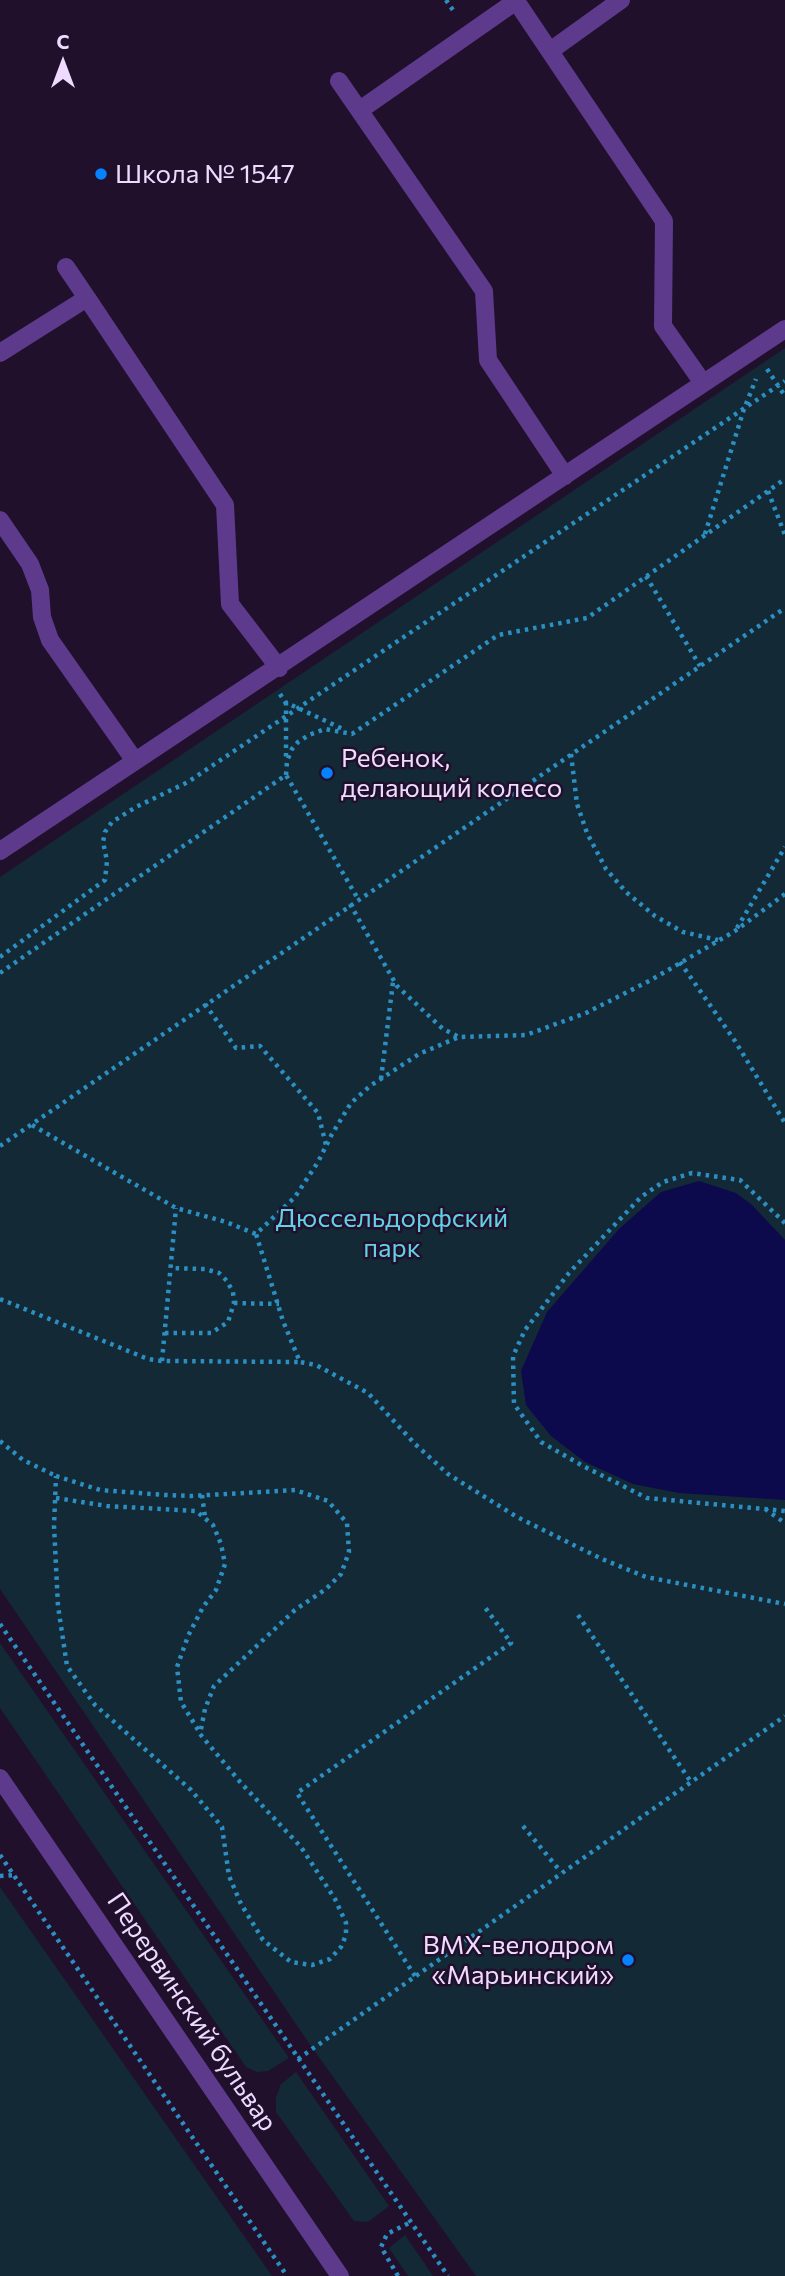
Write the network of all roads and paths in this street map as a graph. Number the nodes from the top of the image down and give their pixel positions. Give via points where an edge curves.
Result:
1 (621, 0) edge
2 (516, 1) edge
3 (550, 51) junction
4 (339, 81) dead end
5 (360, 110) junction
6 (66, 267) dead end
7 (87, 298) junction
8 (785, 329) edge
9 (0, 353) edge
10 (785, 381) edge
11 (704, 383) junction
12 (779, 386) junction
13 (785, 396) edge
14 (744, 409) junction
15 (565, 476) junction
16 (785, 479) edge
17 (768, 491) junction
18 (0, 520) edge
19 (705, 535) junction
20 (785, 535) edge
21 (646, 576) junction
22 (785, 608) edge
23 (700, 666) junction
24 (273, 672) junction
25 (285, 702) junction
26 (299, 708) junction
27 (286, 716) junction
28 (352, 734) junction
29 (571, 754) junction
30 (135, 761) junction
31 (286, 775) junction
32 (785, 847) edge
33 (0, 851) edge
34 (785, 894) edge
35 (358, 899) junction
36 (351, 904) junction
37 (736, 931) junction
38 (719, 940) junction
39 (0, 957) edge
40 (680, 962) junction
41 (0, 973) edge
42 (393, 981) junction
43 (205, 1004) junction
44 (459, 1037) junction
45 (381, 1079) junction
46 (785, 1123) edge
47 (32, 1125) junction
48 (326, 1145) junction
49 (0, 1146) edge
50 (176, 1209) junction
51 (785, 1223) edge
52 (256, 1234) junction
53 (171, 1268) junction
54 (0, 1299) edge
55 (234, 1303) junction
56 (279, 1304) junction
57 (165, 1333) junction
58 (162, 1361) junction
59 (300, 1362) junction
60 (0, 1441) edge
61 (56, 1476) junction
62 (202, 1495) junction
63 (56, 1498) junction
64 (764, 1509) junction
65 (785, 1511) edge
66 (205, 1518) junction
67 (785, 1523) edge
68 (785, 1604) edge
69 (484, 1606) dead end
70 (578, 1615) dead end
71 (0, 1624) edge
72 (785, 1716) edge
73 (200, 1734) junction
74 (0, 1778) edge
75 (691, 1782) junction
76 (523, 1826) dead end
77 (0, 1855) edge
78 (561, 1872) junction
79 (14, 1875) junction
80 (0, 1876) edge
81 (415, 1976) junction
82 (298, 2059) junction
83 (411, 2222) junction
84 (287, 2276) edge
85 (340, 2276) edge
86 (398, 2276) edge
87 (448, 2276) edge

1 - 3 street
2 - 3 street
2 - 5 street
3 - 11 street via 664,221 663,326
4 - 5 street
5 - 15 street via 484,292 488,360
6 - 7 street
7 - 9 street
7 - 24 street via 225,505 230,604
8 - 11 street
10 - 12 path
11 - 15 street
12 - 13 path
12 - 14 path
12 - 14 path via 763,362
14 - 19 path
14 - 26 path
15 - 24 street
16 - 17 path
17 - 19 path
17 - 20 path
18 - 30 street via 30,564 50,640
19 - 21 path
21 - 23 path
21 - 28 path via 587,618 498,635
22 - 23 path
23 - 29 path
24 - 25 path
24 - 30 street
25 - 26 path
25 - 27 path
26 - 27 path
26 - 28 path
27 - 31 path
27 - 39 path via 188,782 112,822 103,842 106,880
28 - 31 path via 325,729 298,742 287,761
29 - 35 path
29 - 38 path via 578,804 606,869 655,916 683,932
30 - 33 street
31 - 35 path
31 - 41 path
32 - 37 path
34 - 37 path
35 - 36 path
36 - 42 path
36 - 43 path
37 - 38 path
38 - 40 path
40 - 44 path via 586,1013 526,1035
40 - 46 path
42 - 44 path via 443,1029
42 - 45 path
43 - 47 path
43 - 48 path via 236,1048 260,1046 269,1055 318,1113
44 - 45 path via 419,1054
45 - 48 path via 351,1103
47 - 49 path
47 - 50 path
48 - 52 path via 295,1197
50 - 52 path
50 - 53 path
51 - 64 path via 740,1180 692,1173 663,1182 641,1198 569,1273 525,1330 513,1356 514,1404 541,1442 647,1498
52 - 56 path
53 - 55 path via 219,1273 233,1292
53 - 57 path
54 - 58 path
55 - 56 path
55 - 57 path via 228,1322 211,1333
56 - 59 path
57 - 58 path
58 - 59 path
59 - 68 path via 316,1365 368,1393 449,1474 517,1517 577,1547 646,1577
60 - 61 path via 23,1460
61 - 62 path via 100,1490
61 - 63 path
62 - 66 path
62 - 73 path via 295,1490 328,1501 347,1523 349,1552 341,1574 326,1589 295,1610 214,1686
63 - 66 path via 107,1506 196,1510
63 - 73 path via 58,1606 67,1666 96,1705 191,1790 222,1827 229,1876 263,1940 291,1962 312,1965 330,1959 346,1935 335,1899 301,1847
64 - 65 path
64 - 67 path
66 - 73 path via 213,1525 225,1564 177,1667 181,1703
69 - 81 path via 511,1643 297,1793
70 - 75 path
71 - 82 path
72 - 75 path
74 - 85 street, Перервинский бульвар
75 - 78 path
76 - 78 path
77 - 79 path
78 - 81 path
79 - 80 path
79 - 84 path
81 - 82 path
82 - 83 path
83 - 86 path via 387,2234 381,2247
83 - 87 path

